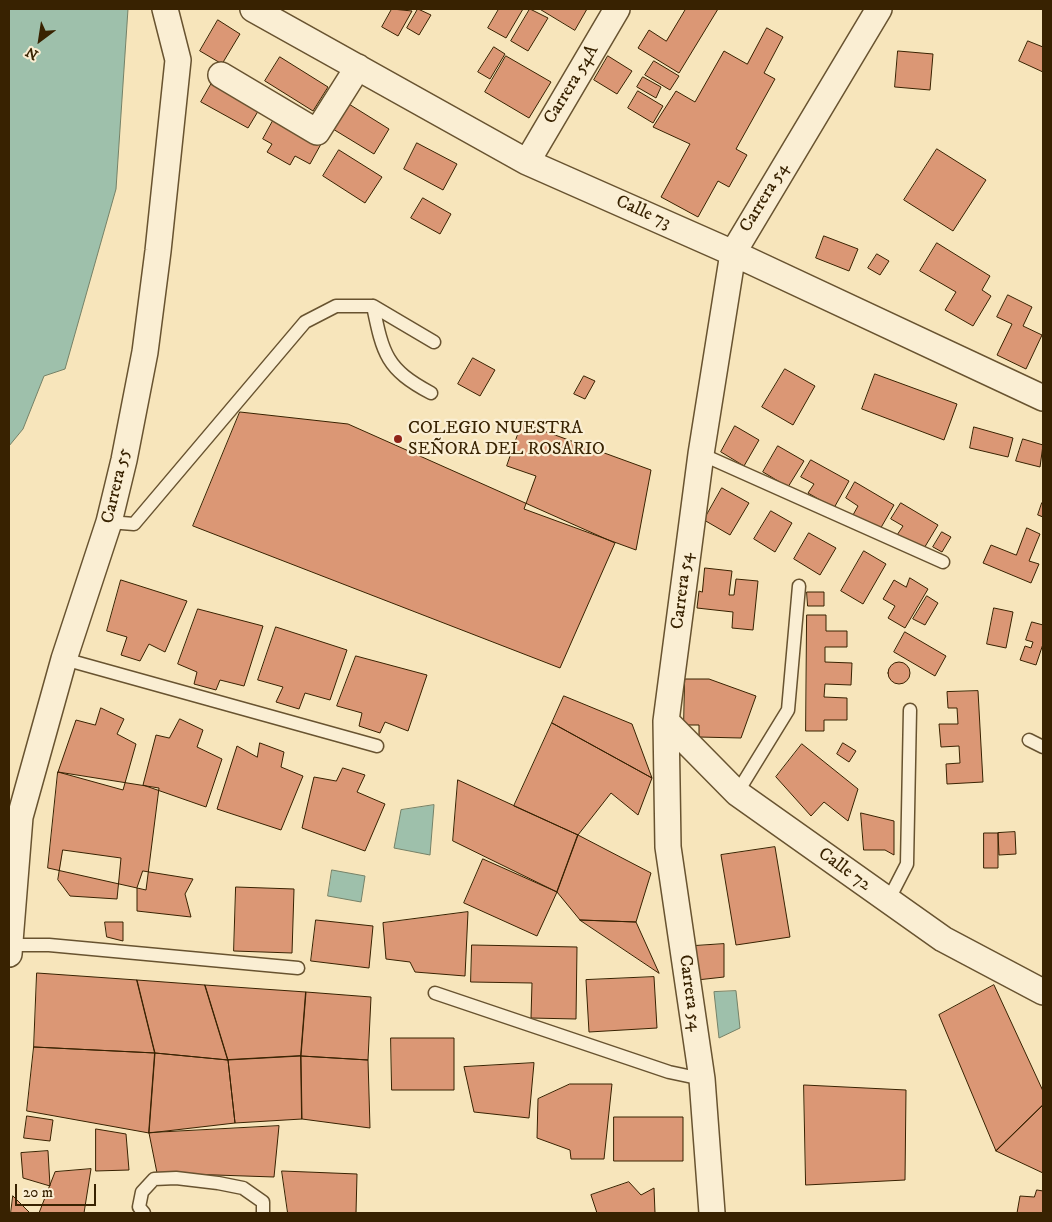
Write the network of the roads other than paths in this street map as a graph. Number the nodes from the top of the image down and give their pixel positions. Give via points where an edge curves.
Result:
1 (165, 9) edge
2 (253, 9) edge
3 (618, 9) edge
4 (879, 9) edge
5 (358, 67) junction
6 (222, 75) dead end
7 (527, 162) junction
8 (733, 253) junction
9 (373, 306) junction
10 (434, 342) dead end
11 (431, 392) dead end
12 (1043, 398) edge
13 (701, 454) junction
14 (109, 522) junction
15 (943, 562) dead end
16 (799, 586) dead end
17 (64, 659) junction
18 (910, 710) dead end
19 (666, 721) junction
20 (1029, 740) dead end
21 (377, 746) dead end
22 (1043, 747) edge
23 (737, 793) junction
24 (14, 816) edge
25 (888, 901) junction
26 (9, 950) edge
27 (298, 968) dead end
28 (435, 992) dead end
29 (1043, 992) edge
30 (702, 1079) junction
31 (144, 1213) edge
32 (262, 1213) edge
33 (712, 1213) edge

1 - 14 street, Carrera 55 via 178,60 158,251 145,352
2 - 5 street, Calle 73
3 - 7 street, Carrera 54A
4 - 8 street, Carrera 54
5 - 6 street via 317,132
5 - 7 street, Calle 73
7 - 8 street, Calle 73
8 - 12 street, Calle 73
8 - 13 street, Carrera 54
9 - 10 lane
9 - 11 lane via 381,344 395,370 408,381
9 - 14 lane via 336,306 305,322 134,524
13 - 15 lane
13 - 19 street, Carrera 54
14 - 17 street, Carrera 55
16 - 23 lane via 788,710
17 - 21 lane
17 - 24 street, Carrera 55
18 - 25 lane via 907,864
19 - 23 street, Calle 72
19 - 30 street, Carrera 54 via 668,847
20 - 22 lane
23 - 25 street, Calle 72
24 - 26 street, Carrera 55
25 - 29 street, Calle 72 via 943,939
26 - 27 lane via 49,945
28 - 30 lane via 670,1072
30 - 33 street, Carrera 54
31 - 32 lane via 139,1207 142,1192 154,1179 176,1178 243,1188 263,1202

